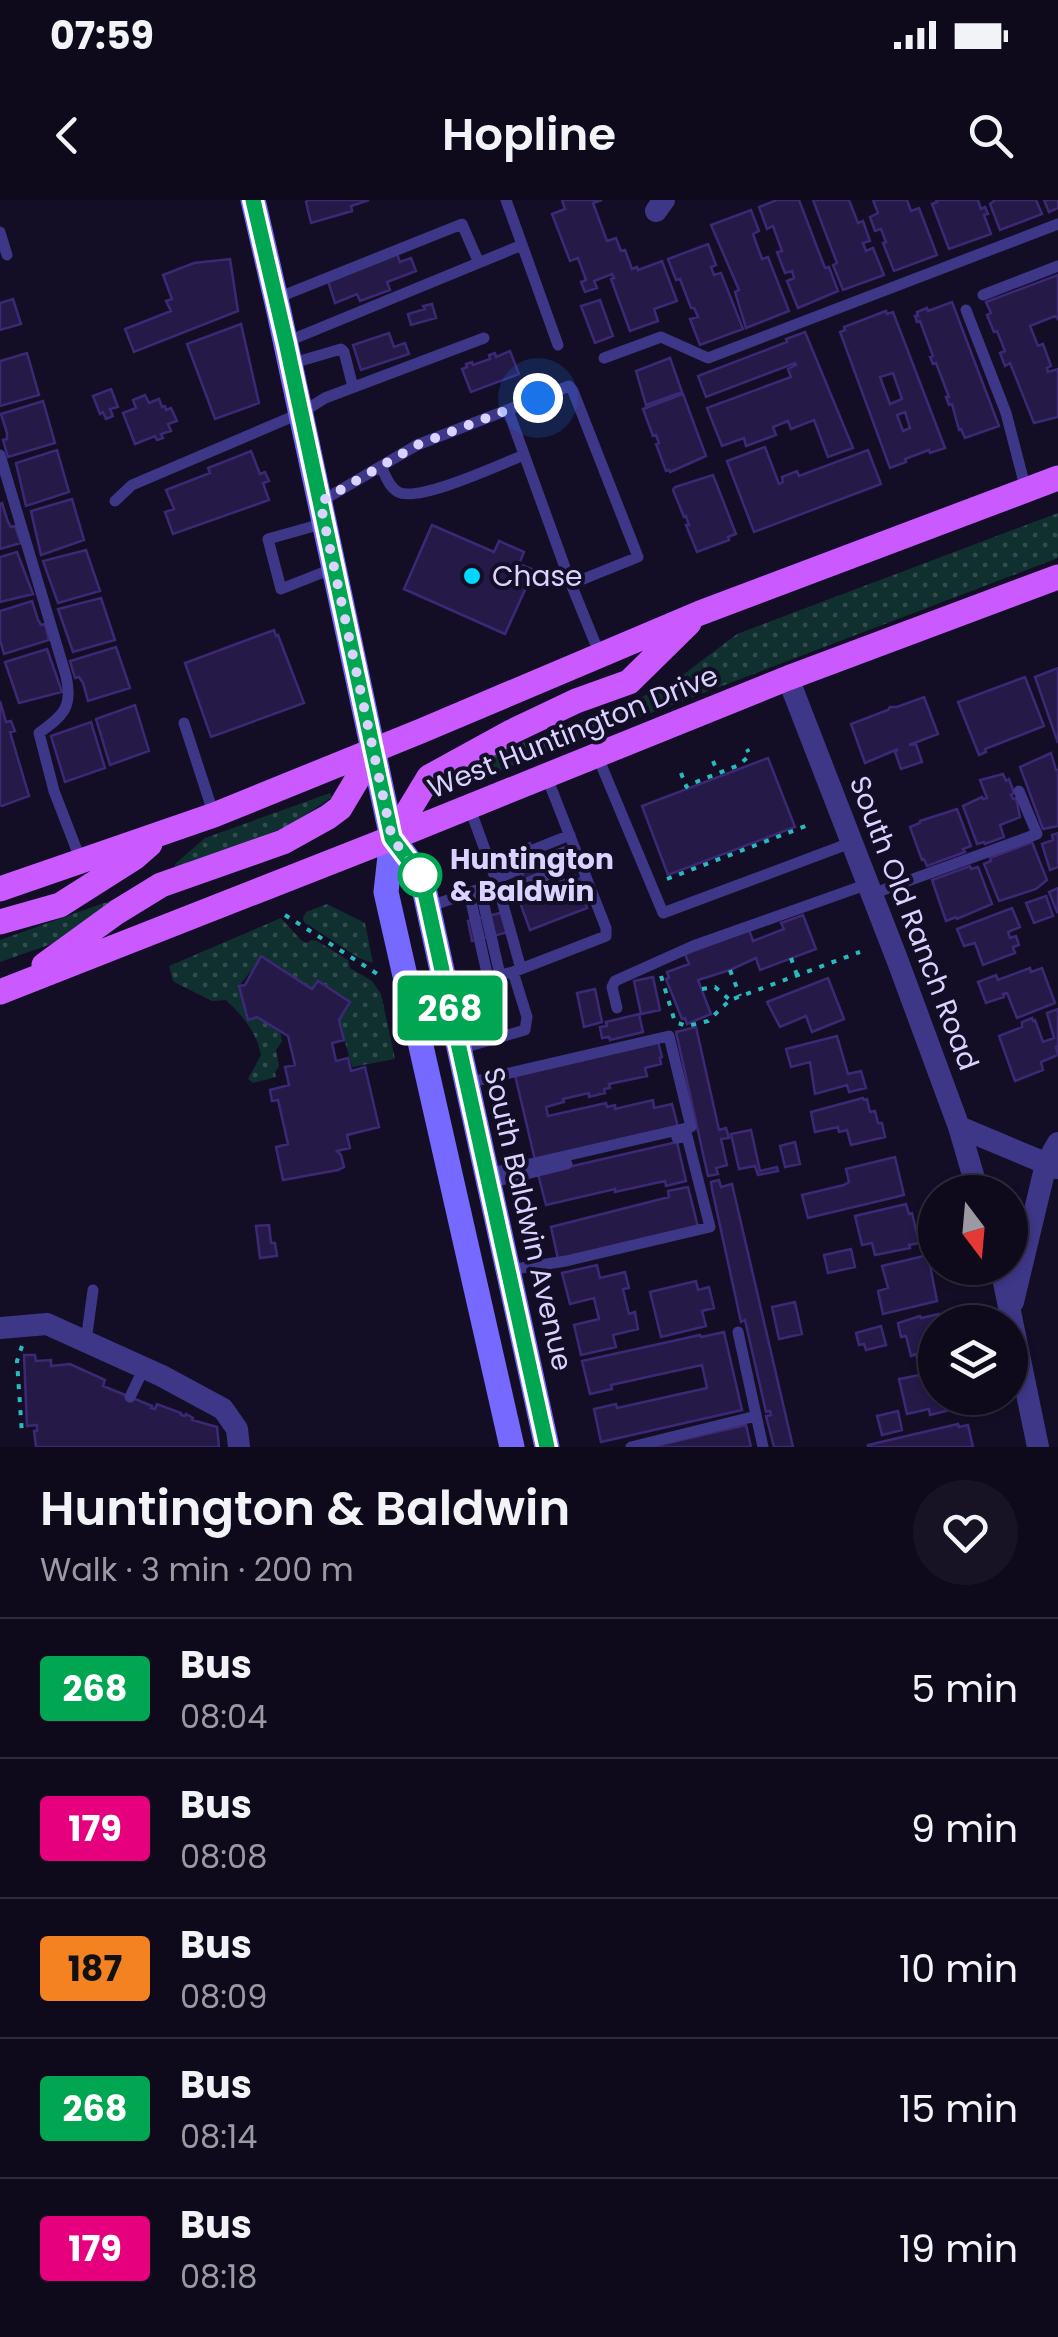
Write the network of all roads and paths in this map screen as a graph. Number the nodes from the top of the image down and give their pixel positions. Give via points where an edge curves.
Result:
1 (253, 200) edge
2 (506, 200) edge
3 (1058, 224) edge
4 (0, 232) edge
5 (522, 245) junction
6 (8, 255) dead end
7 (479, 263) junction
8 (1058, 266) edge
9 (983, 295) dead end
10 (276, 298) junction
11 (966, 310) dead end
12 (484, 338) dead end
13 (558, 345) dead end
14 (288, 353) junction
15 (604, 358) dead end
16 (352, 387) junction
17 (508, 410) junction
18 (301, 413) junction
19 (0, 455) edge
20 (524, 455) junction
21 (381, 466) junction
22 (1058, 478) edge
23 (1026, 490) junction
24 (115, 501) dead end
25 (322, 513) junction
26 (334, 567) junction
27 (1058, 576) edge
28 (571, 584) junction
29 (700, 613) junction
30 (600, 655) junction
31 (788, 678) junction
32 (184, 724) dead end
33 (748, 748) dead end
34 (374, 751) junction
35 (596, 755) junction
36 (713, 761) dead end
37 (681, 773) dead end
38 (718, 774) junction
39 (546, 775) junction
40 (1019, 790) dead end
41 (469, 806) junction
42 (214, 815) junction
43 (811, 824) dead end
44 (161, 834) junction
45 (392, 838) junction
46 (572, 841) junction
47 (852, 842) junction
48 (81, 861) junction
49 (580, 862) junction
50 (490, 866) junction
51 (667, 879) dead end
52 (497, 886) junction
53 (870, 889) junction
54 (0, 890) edge
55 (474, 890) junction
56 (428, 907) junction
57 (285, 915) dead end
58 (0, 922) edge
59 (860, 952) dead end
60 (791, 958) dead end
61 (657, 962) junction
62 (517, 970) junction
63 (730, 970) dead end
64 (797, 975) junction
65 (380, 976) dead end
66 (494, 977) junction
67 (446, 988) junction
68 (702, 989) dead end
69 (6, 990) edge
70 (740, 996) junction
71 (730, 1000) junction
72 (617, 1008) dead end
73 (459, 1049) junction
74 (467, 1084) junction
75 (958, 1127) junction
76 (1058, 1143) edge
77 (1052, 1166) edge
78 (973, 1175) edge
79 (488, 1178) junction
80 (508, 1270) junction
81 (93, 1290) dead end
82 (1012, 1305) edge
83 (0, 1328) edge
84 (738, 1332) dead end
85 (86, 1341) junction
86 (24, 1342) dead end
87 (144, 1368) junction
88 (1028, 1396) edge
89 (130, 1397) dead end
90 (756, 1416) junction
91 (22, 1434) dead end
92 (239, 1447) edge
93 (512, 1447) edge
94 (547, 1447) edge
95 (631, 1447) edge
96 (764, 1447) edge
97 (1038, 1447) edge

1 - 10 main road, South Baldwin Avenue
2 - 5 lane
3 - 15 lane via 708,358 662,337
4 - 6 lane
5 - 7 lane
5 - 13 lane
7 - 10 lane via 462,224
7 - 14 lane
8 - 9 lane
10 - 14 main road, South Baldwin Avenue
11 - 23 lane via 1006,413
12 - 16 lane
14 - 16 lane via 341,349
14 - 18 main road, South Baldwin Avenue
16 - 18 lane
17 - 20 lane
17 - 21 lane
17 - 28 lane via 571,388 638,555
18 - 24 lane via 132,485
18 - 25 main road, South Baldwin Avenue
19 - 48 lane via 71,697 39,733
20 - 21 lane via 420,494 399,493
20 - 28 lane
21 - 25 lane
22 - 23 main road, West Huntington Drive
23 - 29 main road, West Huntington Drive
25 - 26 main road, South Baldwin Avenue
25 - 26 lane via 268,539 281,589
26 - 34 main road, South Baldwin Avenue
27 - 31 main road, West Huntington Drive
28 - 30 lane
29 - 30 main road, West Huntington Drive
29 - 45 main road via 630,682 576,701 430,776
30 - 34 main road, West Huntington Drive
31 - 35 main road, West Huntington Drive
31 - 47 street, South Old Ranch Road
32 - 42 lane
33 - 38 path via 740,765
34 - 42 main road, West Huntington Drive
34 - 45 main road, South Baldwin Avenue
34 - 69 main road via 328,817 283,842 162,885
35 - 39 main road, West Huntington Drive
35 - 47 lane via 663,913
36 - 38 path
37 - 38 path via 687,787
39 - 41 main road, West Huntington Drive
39 - 46 lane
40 - 53 lane via 1037,834
41 - 45 main road, West Huntington Drive
41 - 50 lane
42 - 44 main road, West Huntington Drive
43 - 51 path
44 - 48 main road, West Huntington Drive
44 - 58 main road via 60,905
45 - 56 main road, South Baldwin Avenue via 420,875
45 - 69 main road, West Huntington Drive
45 - 93 main road, South Baldwin Avenue via 386,892
46 - 49 lane
46 - 50 lane
46 - 52 lane
47 - 53 street, South Old Ranch Road
48 - 54 main road, West Huntington Drive
49 - 52 lane
49 - 62 lane via 606,936
50 - 52 lane
52 - 55 lane
52 - 62 lane
53 - 61 lane
53 - 75 street, South Old Ranch Road
55 - 56 lane
55 - 66 lane
56 - 67 main road, South Baldwin Avenue
57 - 65 path
59 - 64 path
60 - 64 path
61 - 71 path via 676,1022 708,1020
61 - 72 lane via 614,981
62 - 66 lane
62 - 73 lane via 526,1030
63 - 70 path
64 - 70 path
66 - 67 lane
67 - 73 main road, South Baldwin Avenue
68 - 71 path via 715,986
70 - 71 path
73 - 74 main road, South Baldwin Avenue
74 - 79 main road, South Baldwin Avenue
74 - 79 lane via 669,1036 691,1127
75 - 77 street
75 - 78 street, South Old Ranch Road
76 - 77 street
77 - 82 street
79 - 80 main road, South Baldwin Avenue
79 - 80 lane via 688,1136 710,1226
80 - 94 main road, South Baldwin Avenue
81 - 85 lane
83 - 85 street via 48,1324
84 - 90 lane
85 - 87 street
86 - 91 path via 16,1361
87 - 89 lane
87 - 92 street via 223,1409 238,1429
88 - 97 street
90 - 95 lane
90 - 96 lane

